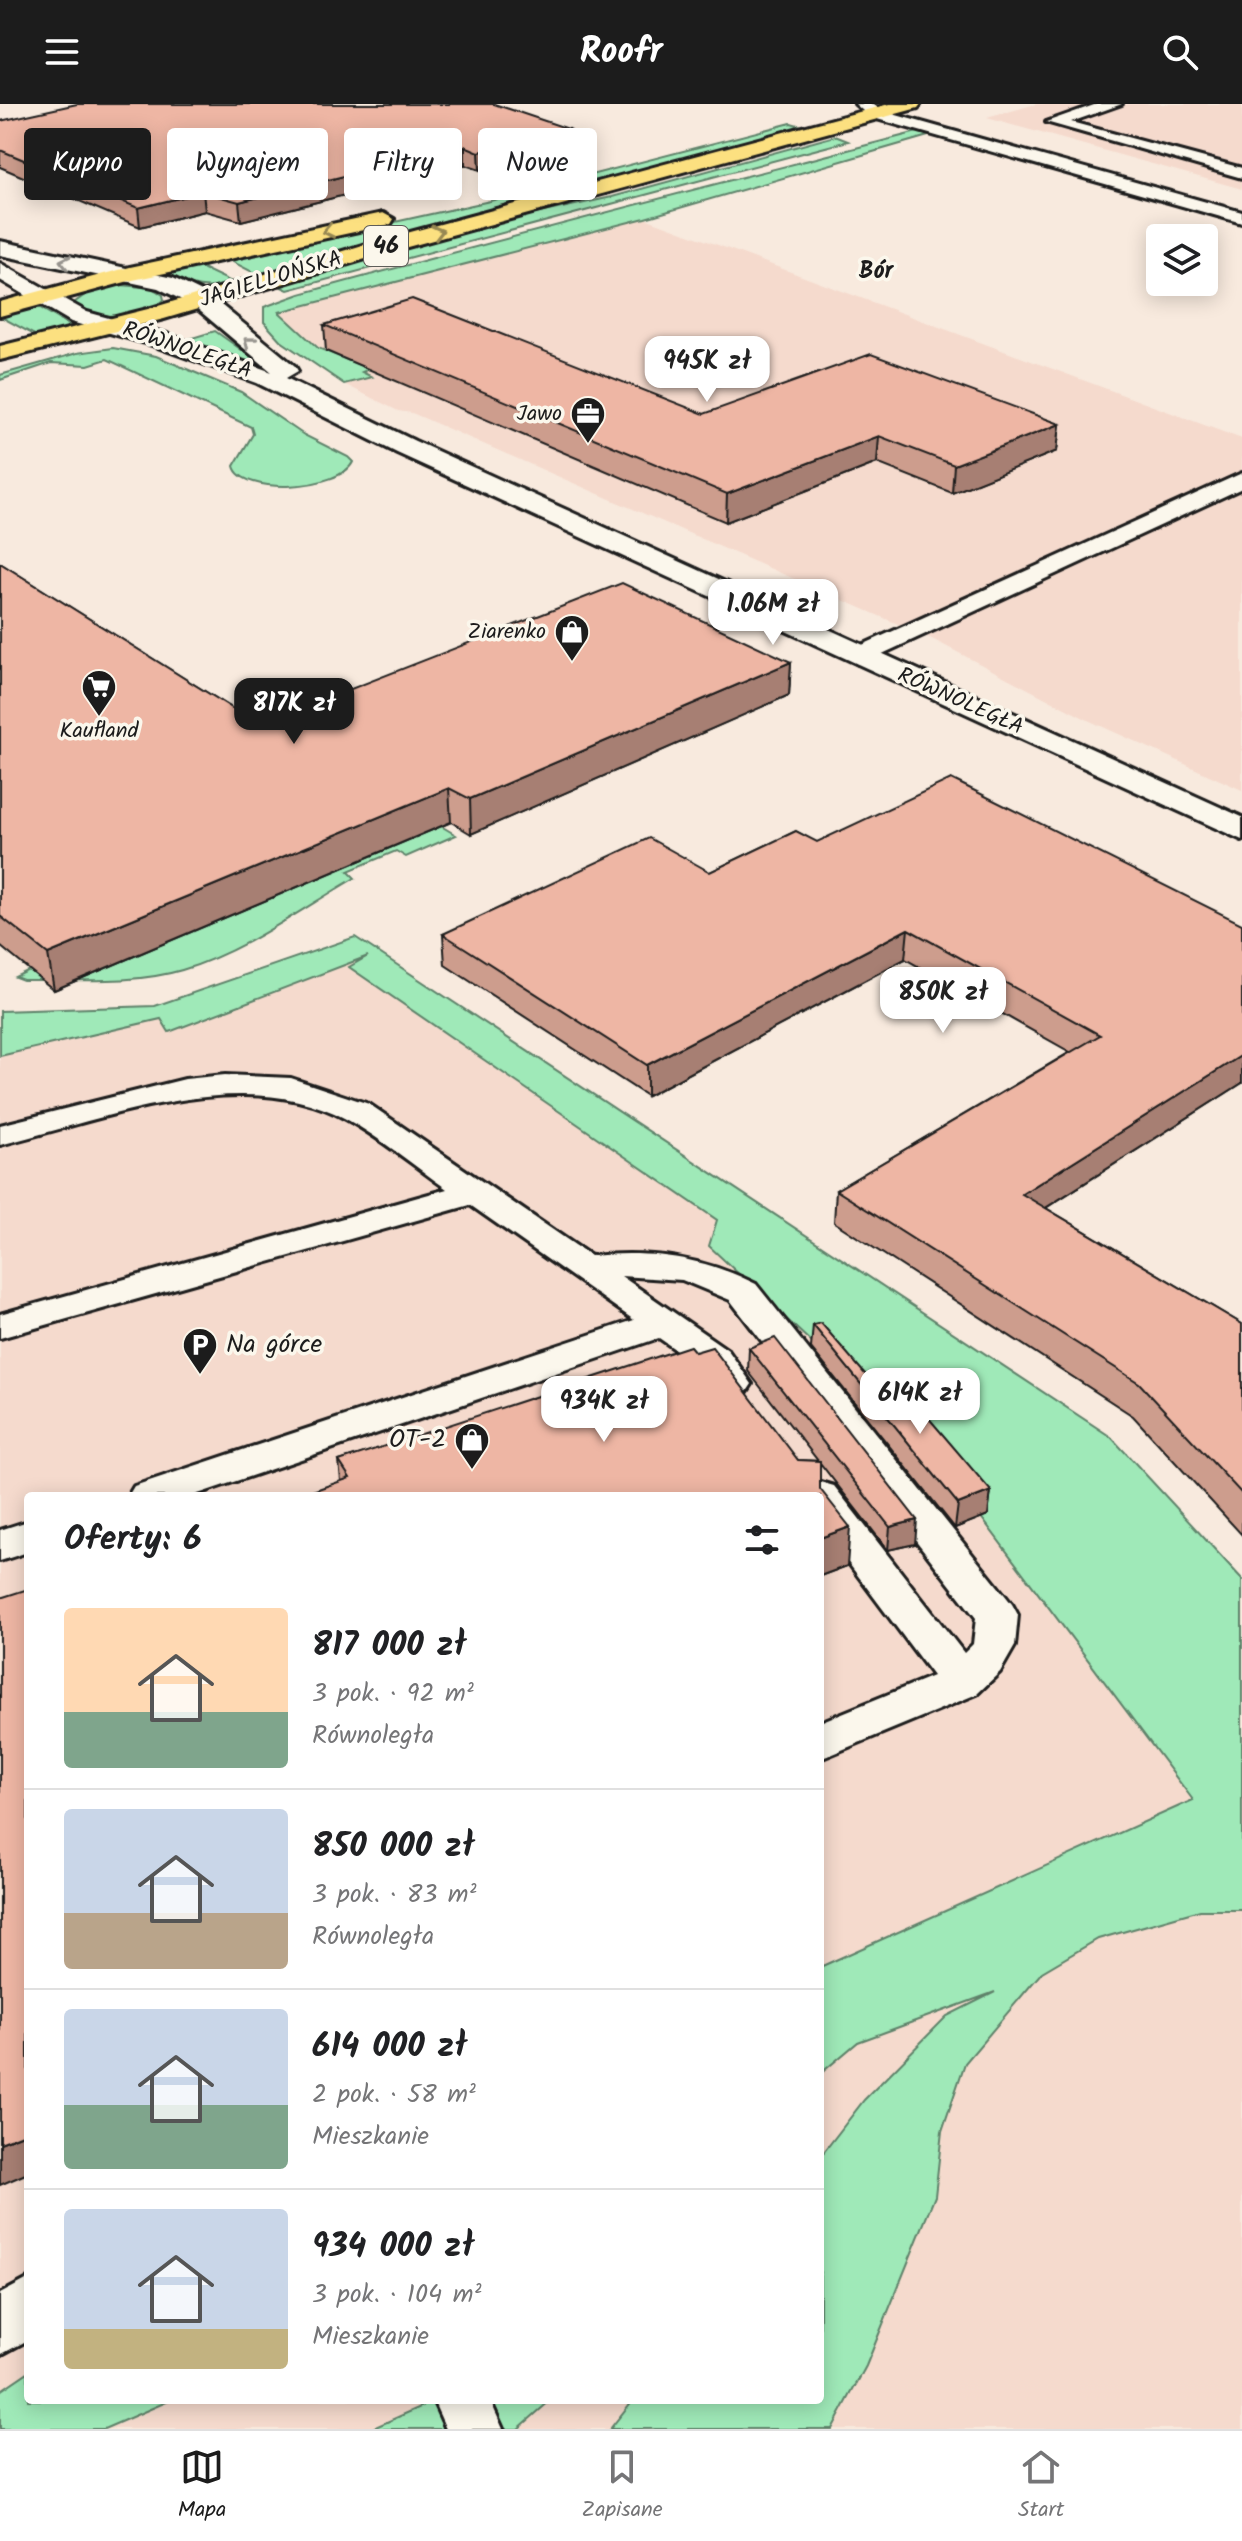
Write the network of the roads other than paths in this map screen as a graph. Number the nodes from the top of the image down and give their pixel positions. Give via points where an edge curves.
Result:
1 (839, 104) edge
2 (1114, 104) edge
3 (887, 107) edge
4 (597, 167) edge
5 (1242, 173) edge
6 (1242, 203) edge
7 (397, 216) dead end
8 (1242, 218) edge
9 (0, 248) edge
10 (0, 270) edge
11 (130, 274) junction
12 (41, 297) junction
13 (202, 301) junction
14 (0, 309) edge
15 (111, 326) junction
16 (0, 353) edge
17 (332, 408) junction
18 (1242, 480) edge
19 (858, 656) junction
20 (1242, 830) edge
21 (0, 1135) edge
22 (476, 1192) junction
23 (586, 1268) junction
24 (664, 1323) junction
25 (0, 1326) edge
26 (753, 1409) edge
27 (160, 1492) edge
28 (824, 1502) edge
29 (24, 1537) edge
30 (0, 1546) edge
31 (962, 1682) junction
32 (824, 1739) edge
33 (24, 2308) edge
34 (0, 2328) edge
35 (463, 2404) edge
36 (475, 2429) edge

1 - 4 main road
2 - 5 lane via 1048,124
3 - 6 lane via 1013,135
3 - 8 lane
13 -> 3 main road, JAGIELLOŃSKA / 46
7 -> 11 main road, JAGIELLOŃSKA / 46
11 -> 9 street, RÓWNOLEGŁA
10 - 12 street, RÓWNOLEGŁA
11 - 12 main road, JAGIELLOŃSKA / 46
11 - 13 street, RÓWNOLEGŁA
12 - 14 main road, JAGIELLOŃSKA / 46
12 - 15 street, RÓWNOLEGŁA
13 - 15 main road, JAGIELLOŃSKA / 46
17 -> 13 street, RÓWNOLEGŁA
15 - 16 main road, JAGIELLOŃSKA / 46
15 - 17 street, RÓWNOLEGŁA via 221,360
17 - 19 street, RÓWNOLEGŁA
18 - 19 lane
19 - 20 street, RÓWNOLEGŁA
21 - 22 lane via 185,1089 291,1088 357,1111
22 - 23 lane
22 - 25 lane
23 - 24 lane
23 - 31 lane via 682,1268 725,1282 758,1306 791,1356 997,1615 999,1636 990,1655
24 - 26 lane via 715,1359
24 - 27 lane
28 - 31 lane
29 - 30 lane
31 - 32 lane
33 - 34 lane
35 - 36 lane

